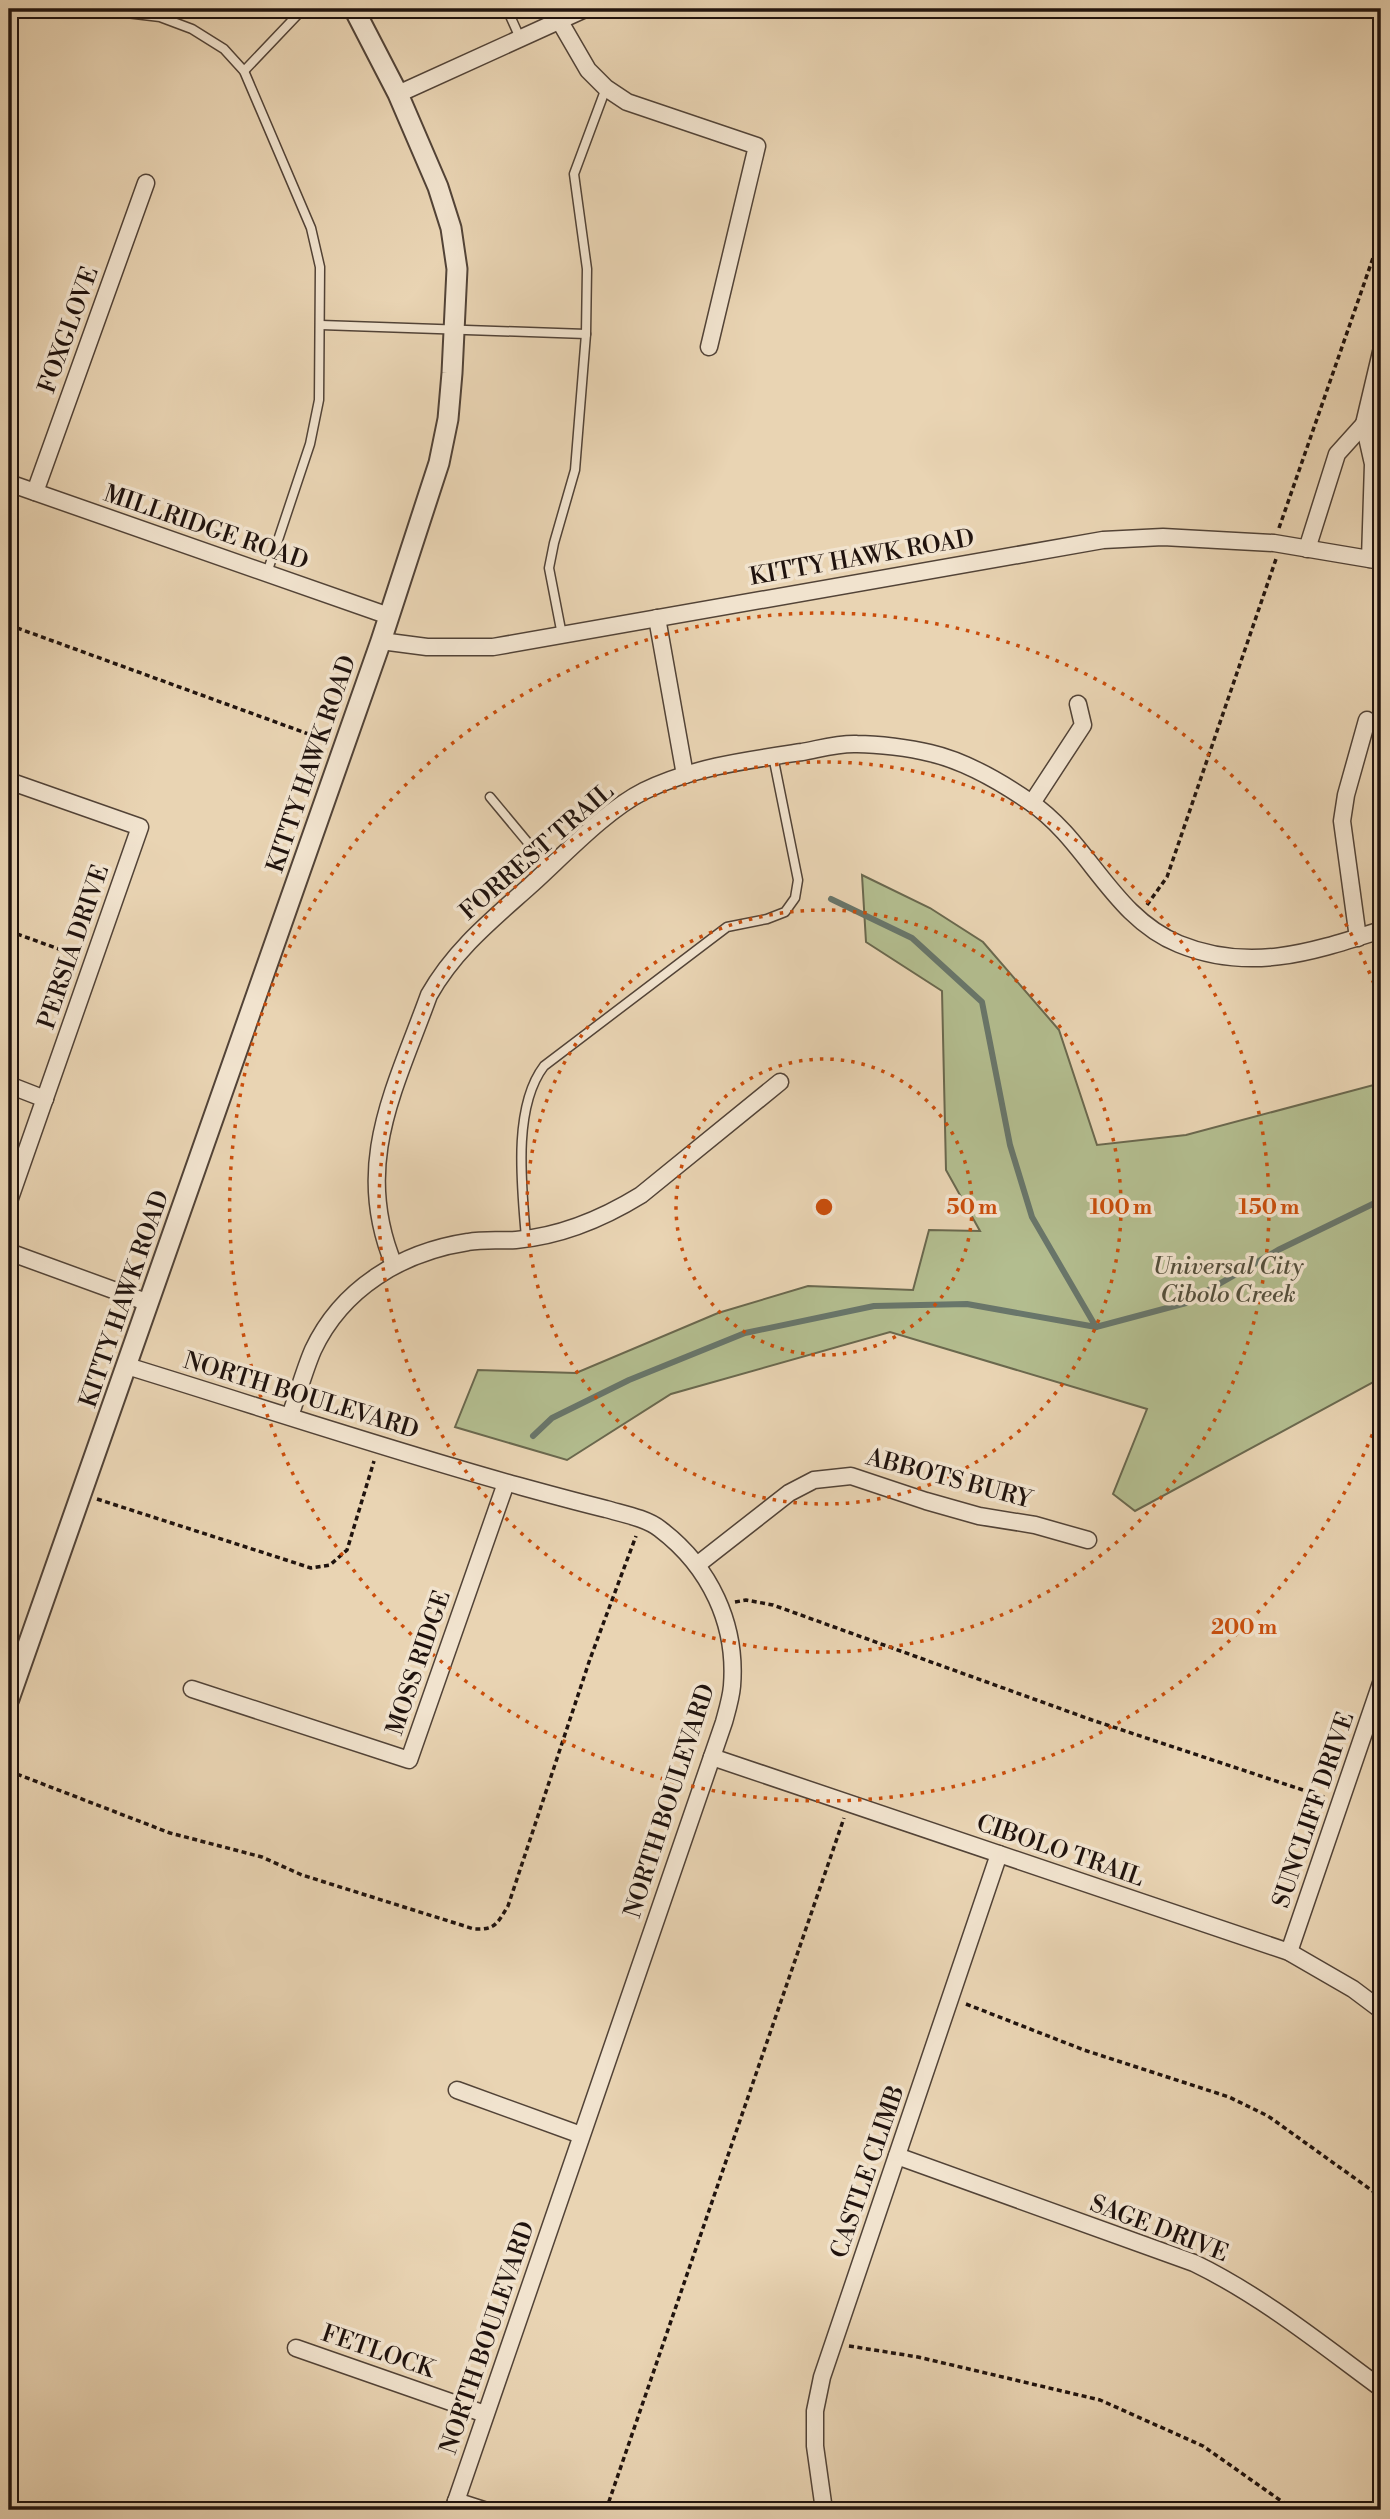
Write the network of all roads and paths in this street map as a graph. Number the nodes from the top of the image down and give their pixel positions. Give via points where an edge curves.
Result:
1 (303, 9) edge
2 (354, 9) edge
3 (507, 9) edge
4 (585, 9) edge
5 (9, 13) edge
6 (559, 20) junction
7 (520, 38) junction
8 (244, 71) junction
9 (607, 88) junction
10 (398, 94) junction
11 (146, 183) dead end
12 (1381, 235) edge
13 (321, 325) junction
14 (455, 328) junction
15 (586, 334) junction
16 (709, 347) dead end
17 (1381, 352) edge
18 (1364, 424) junction
19 (9, 483) edge
20 (35, 492) junction
21 (1280, 544) junction
22 (1307, 549) junction
23 (1375, 560) edge
24 (267, 573) junction
25 (389, 616) junction
26 (657, 618) junction
27 (9, 625) edge
28 (562, 635) junction
29 (381, 641) junction
30 (1079, 704) dead end
31 (1367, 720) dead end
32 (344, 746) junction
33 (774, 756) junction
34 (685, 775) junction
35 (9, 781) edge
36 (490, 797) dead end
37 (1032, 803) junction
38 (549, 868) junction
39 (1137, 918) junction
40 (1381, 930) edge
41 (9, 931) edge
42 (1358, 938) junction
43 (93, 962) junction
44 (780, 1082) dead end
45 (9, 1085) edge
46 (45, 1099) junction
47 (9, 1201) edge
48 (526, 1238) junction
49 (9, 1252) edge
50 (394, 1265) junction
51 (149, 1303) junction
52 (127, 1366) junction
53 (290, 1416) junction
54 (380, 1443) junction
55 (506, 1483) junction
56 (82, 1494) junction
57 (642, 1521) junction
58 (1088, 1540) dead end
59 (697, 1565) junction
60 (719, 1605) junction
61 (1381, 1683) edge
62 (191, 1689) dead end
63 (9, 1699) edge
64 (712, 1757) junction
65 (9, 1771) edge
66 (849, 1803) junction
67 (1340, 1803) junction
68 (999, 1854) junction
69 (1289, 1952) junction
70 (951, 1998) junction
71 (1381, 2010) edge
72 (457, 2091) dead end
73 (581, 2135) junction
74 (897, 2156) junction
75 (1381, 2197) edge
76 (833, 2343) junction
77 (296, 2348) dead end
78 (1381, 2388) edge
79 (485, 2414) junction
80 (455, 2506) edge
81 (484, 2510) edge
82 (606, 2510) edge
83 (824, 2510) edge
84 (1294, 2510) edge

1 - 8 lane
2 - 10 street
3 - 7 lane
4 - 6 street
5 - 8 lane via 118,12 160,17 192,29 224,49
6 - 7 street
6 - 9 street via 588,69
7 - 10 street
8 - 13 lane via 311,228 320,267
9 - 15 lane via 574,174 587,269
9 - 16 street via 627,102 757,146
10 - 14 street via 451,228 457,269
11 - 20 street, FOXGLOVE
12 - 21 path via 1279,524
13 - 14 lane
13 - 24 lane via 319,400 310,443
14 - 15 lane
14 - 25 street via 448,419 439,463
15 - 28 lane via 575,470 549,568
17 - 18 street
18 - 22 street via 1337,454
18 - 23 street via 1373,464
19 - 20 street, MILLRIDGE ROAD
20 - 24 street, MILLRIDGE ROAD
21 - 22 street, KITTY HAWK ROAD
21 - 26 street, KITTY HAWK ROAD via 1163,537 1103,540
21 - 39 path via 1167,877
22 - 23 street, KITTY HAWK ROAD
24 - 25 street, MILLRIDGE ROAD
25 - 29 street
26 - 28 street, KITTY HAWK ROAD
26 - 34 street
27 - 32 path
28 - 29 street, KITTY HAWK ROAD via 494,647 427,647
29 - 32 street, KITTY HAWK ROAD
30 - 37 street via 1083,725
31 - 42 street via 1342,821
32 - 51 street, KITTY HAWK ROAD
33 - 34 street, FORREST TRAIL
33 - 37 street, FORREST TRAIL via 856,743 930,753 980,772
33 - 48 lane via 798,880 795,898 785,912 727,927 536,1076 521,1146
34 - 38 street, FORREST TRAIL via 643,792 613,811
35 - 43 street, PERSIA DRIVE via 140,827
36 - 38 lane
37 - 39 street, FORREST TRAIL
38 - 50 street, FORREST TRAIL via 464,944 429,995 384,1122 376,1164 377,1206
39 - 42 street, FORREST TRAIL via 1178,944 1214,956 1252,960 1289,956
40 - 42 street, FORREST TRAIL
41 - 43 path
43 - 46 street, PERSIA DRIVE
44 - 48 street via 641,1195 569,1230
45 - 46 street
46 - 47 street, PERSIA DRIVE
48 - 50 street via 470,1241
49 - 51 street
50 - 53 street via 356,1291 331,1319 312,1352
51 - 52 street, KITTY HAWK ROAD
52 - 53 street, NORTH BOULEVARD
52 - 56 street, KITTY HAWK ROAD
53 - 54 street, NORTH BOULEVARD
54 - 55 street, NORTH BOULEVARD
54 - 56 path via 347,1550 330,1565 311,1568
55 - 57 street, NORTH BOULEVARD
55 - 62 street, MOSS RIDGE via 409,1760
56 - 63 street, KITTY HAWK ROAD
57 - 59 street, NORTH BOULEVARD via 658,1527
57 - 65 path via 590,1659 508,1906 488,1930 302,1875 262,1857 170,1833
58 - 59 street, ABBOTS BURY via 979,1516 851,1476 814,1480 789,1493
59 - 60 street, NORTH BOULEVARD
60 - 64 street, NORTH BOULEVARD via 732,1653 732,1688
60 - 67 path via 746,1600 773,1605
61 - 67 street, SUNCLIFF DRIVE
64 - 66 street, CIBOLO TRAIL
64 - 73 street, NORTH BOULEVARD
66 - 68 street, CIBOLO TRAIL
66 - 82 path
67 - 69 street, SUNCLIFF DRIVE
68 - 69 street, CIBOLO TRAIL
68 - 70 street, CASTLE CLIMB
69 - 71 street, CIBOLO TRAIL
70 - 74 street, CASTLE CLIMB
70 - 75 path via 1084,2050 1229,2097 1268,2116
72 - 73 street
73 - 79 street, NORTH BOULEVARD
74 - 76 street, CASTLE CLIMB
74 - 78 street, SAGE DRIVE via 1194,2263 1254,2296
76 - 83 street, CASTLE CLIMB via 815,2412
76 - 84 path via 918,2357 1100,2400 1203,2446
77 - 79 street, FETLOCK
79 - 80 street, NORTH BOULEVARD
80 - 81 street

